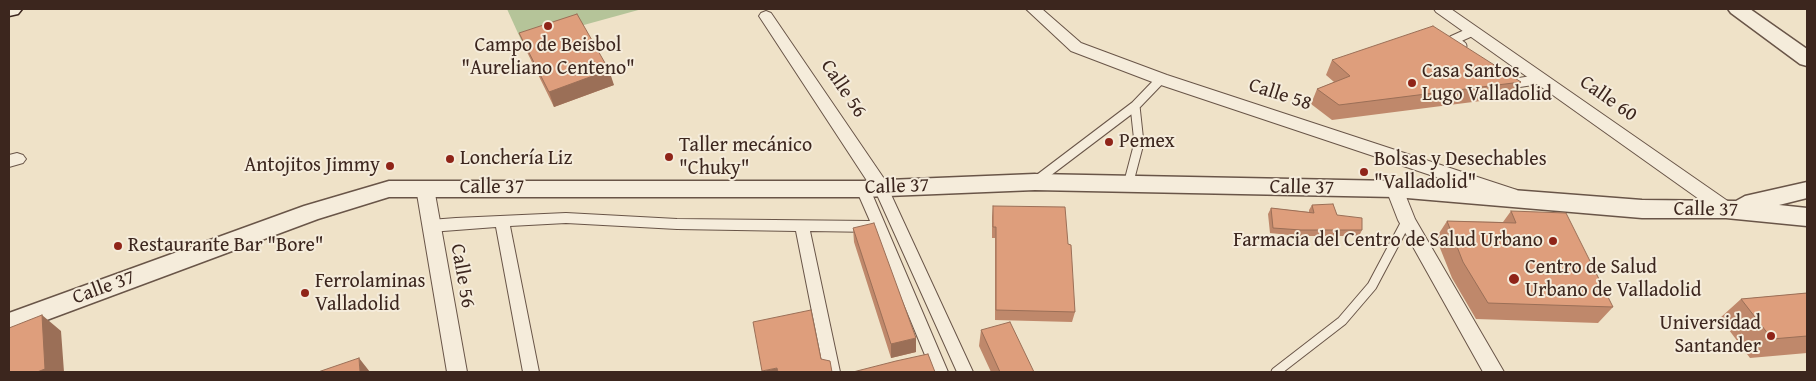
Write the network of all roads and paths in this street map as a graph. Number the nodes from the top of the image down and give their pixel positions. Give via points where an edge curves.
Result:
1 (1033, 9) edge
2 (1441, 9) edge
3 (1738, 9) edge
4 (766, 16) dead end
5 (1474, 32) junction
6 (1469, 51) edge
7 (1807, 59) edge
8 (1500, 72) edge
9 (1161, 79) junction
10 (1542, 79) junction
11 (1135, 106) junction
12 (1035, 182) junction
13 (1128, 185) junction
14 (425, 188) junction
15 (872, 188) junction
16 (1394, 189) junction
17 (1807, 190) edge
18 (1526, 200) junction
19 (1726, 209) junction
20 (1807, 217) edge
21 (1407, 220) junction
22 (502, 222) junction
23 (430, 226) junction
24 (802, 227) junction
25 (879, 227) junction
26 (9, 324) edge
27 (934, 357) junction
28 (915, 361) edge
29 (457, 372) edge
30 (531, 372) edge
31 (832, 372) edge
32 (940, 372) edge
33 (965, 372) edge
34 (1276, 372) edge
35 (1494, 372) edge

1 - 9 street, Calle 58 via 1076,47
2 - 5 street, Calle 60
3 - 7 street
4 - 15 street, Calle 56
5 - 6 lane via 1453,40
5 - 10 street, Calle 60
8 - 10 lane via 1516,83
9 - 11 lane
9 - 18 street, Calle 58
10 - 19 street, Calle 60
11 - 12 lane
11 - 13 lane via 1139,143
12 - 13 street, Calle 37
12 - 15 street, Calle 37
13 - 16 street, Calle 37
14 - 15 street, Calle 37
14 - 23 street, Calle 56
14 - 26 street, Calle 37 via 388,189 312,212
15 - 25 street
15 - 33 street
16 - 18 street, Calle 37
16 - 21 street
17 - 19 street
18 - 19 street, Calle 37 via 1642,209
19 - 20 street, Calle 37
21 - 34 lane via 1372,286 1342,321
21 - 35 street
22 - 23 street
22 - 24 street via 566,218
22 - 30 street
23 - 29 street, Calle 56
24 - 25 street
24 - 31 street
25 - 27 street
27 - 28 street
27 - 32 street

